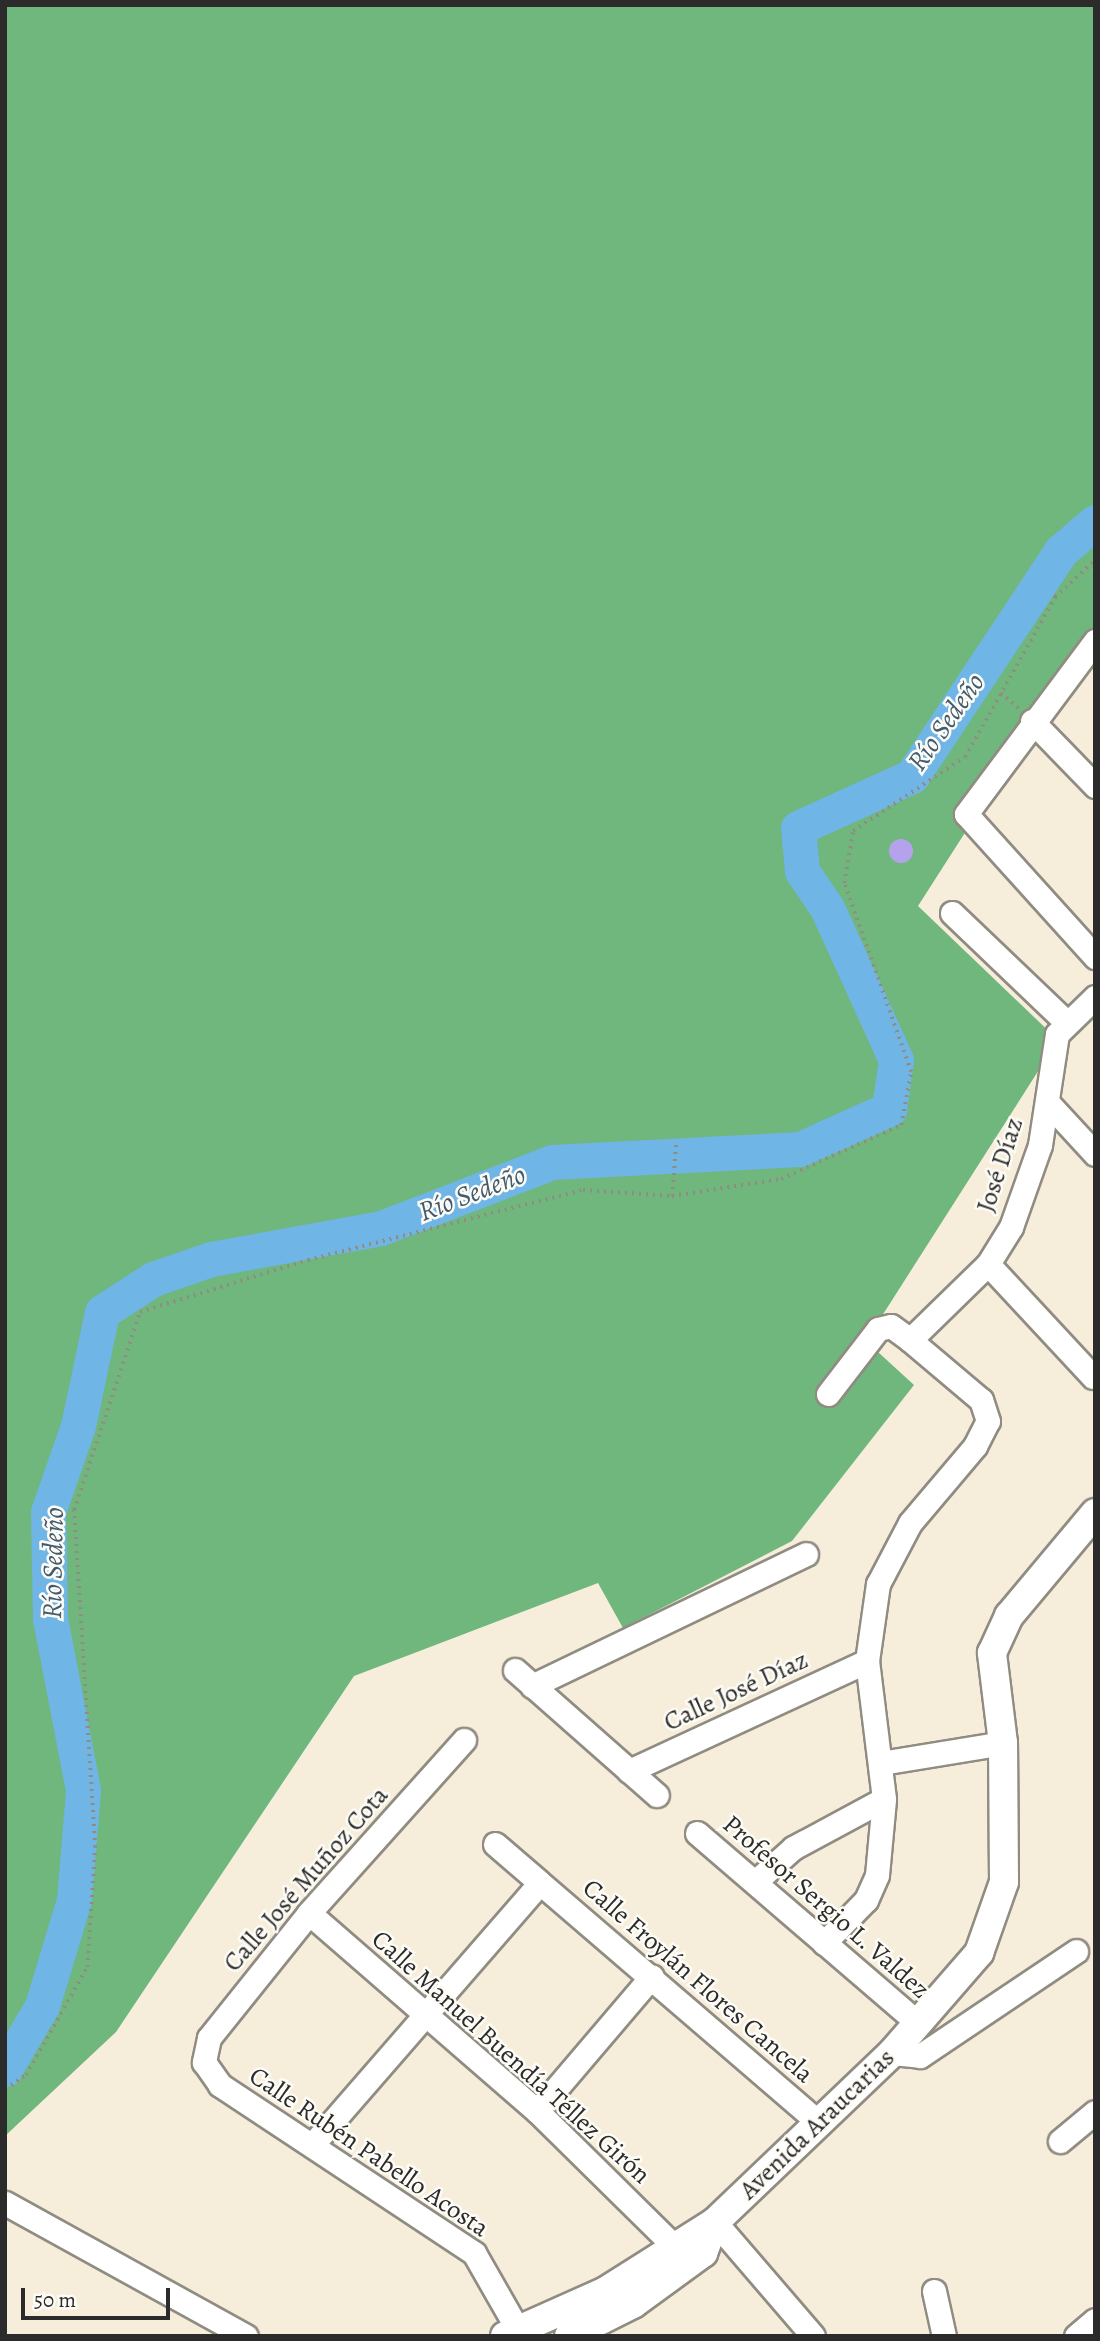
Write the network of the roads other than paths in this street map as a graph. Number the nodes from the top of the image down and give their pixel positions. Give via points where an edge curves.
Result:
1 (1095, 640) edge
2 (1032, 721) junction
3 (1095, 786) edge
4 (952, 913) dead end
5 (1095, 957) edge
6 (1095, 997) edge
7 (1066, 1022) junction
8 (1048, 1103) junction
9 (1095, 1154) edge
10 (988, 1264) junction
11 (910, 1340) junction
12 (1093, 1377) dead end
13 (828, 1394) dead end
14 (1095, 1513) edge
15 (806, 1554) dead end
16 (867, 1661) junction
17 (515, 1670) dead end
18 (532, 1686) junction
19 (464, 1740) dead end
20 (1003, 1743) junction
21 (881, 1763) junction
22 (629, 1771) junction
23 (657, 1795) dead end
24 (884, 1799) junction
25 (698, 1833) dead end
26 (495, 1844) dead end
27 (755, 1882) junction
28 (540, 1883) junction
29 (309, 1913) junction
30 (824, 1942) junction
31 (1076, 1951) dead end
32 (652, 1976) junction
33 (422, 2011) junction
34 (919, 2024) junction
35 (892, 2053) junction
36 (204, 2062) joint
37 (537, 2111) junction
38 (1095, 2112) edge
39 (819, 2123) junction
40 (1060, 2141) dead end
41 (312, 2145) junction
42 (5, 2203) edge
43 (715, 2222) junction
44 (673, 2245) junction
45 (934, 2291) dead end
46 (610, 2303) junction
47 (1095, 2320) edge
48 (512, 2333) edge
49 (246, 2336) edge
50 (569, 2336) edge
51 (813, 2336) edge
52 (944, 2336) edge
53 (1076, 2336) edge

1 - 2 street
2 - 3 street
2 - 5 street via 965,814
4 - 7 street
6 - 7 street, José Díaz
7 - 8 street, José Díaz via 1054,1048
8 - 9 street
8 - 10 street, José Díaz via 1021,1203
10 - 11 street, José Díaz
10 - 12 street
11 - 13 street via 891,1325 878,1329
11 - 16 street via 981,1400 988,1421 892,1552 878,1584
14 - 20 street, Avenida Araucarias via 997,1635 993,1678
15 - 18 street
16 - 21 street
16 - 22 street, Calle José Díaz
17 - 18 street
18 - 22 street
19 - 29 street, Calle José Muñoz Cota
20 - 21 street
20 - 34 street, Avenida Araucarias via 1003,1882 995,1918 979,1953
21 - 24 street
22 - 23 street
24 - 27 street via 793,1848
24 - 30 street via 873,1889
25 - 27 street, Profesor Sergio L. Valdez
26 - 28 street, Calle Froylán Flores Cancela
27 - 30 street, Profesor Sergio L. Valdez
28 - 32 street, Calle Froylán Flores Cancela
28 - 33 street
29 - 33 street, Calle Manuel Buendía Téllez Girón
29 - 36 street, Calle José Muñoz Cota via 209,2038
30 - 34 street, Profesor Sergio L. Valdez
31 - 35 street via 920,2056
32 - 37 street
32 - 39 street, Calle Froylán Flores Cancela
33 - 37 street, Calle Manuel Buendía Téllez Girón
33 - 41 street
34 - 35 street, Avenida Araucarias
35 - 39 street, Avenida Araucarias
36 - 41 street, Calle Rubén Pabello Acosta via 220,2085
37 - 44 street, Calle Manuel Buendía Téllez Girón
38 - 40 street
39 - 43 street, Avenida Araucarias
41 - 48 street, Calle Rubén Pabello Acosta via 474,2253
42 - 49 street
43 - 44 street, Avenida Araucarias
43 - 46 street, Avenida Araucarias via 703,2253
43 - 51 street
44 - 46 street, Avenida Araucarias
45 - 52 street
46 - 48 street, Avenida Araucarias
46 - 50 street, Avenida Araucarias
47 - 53 street

